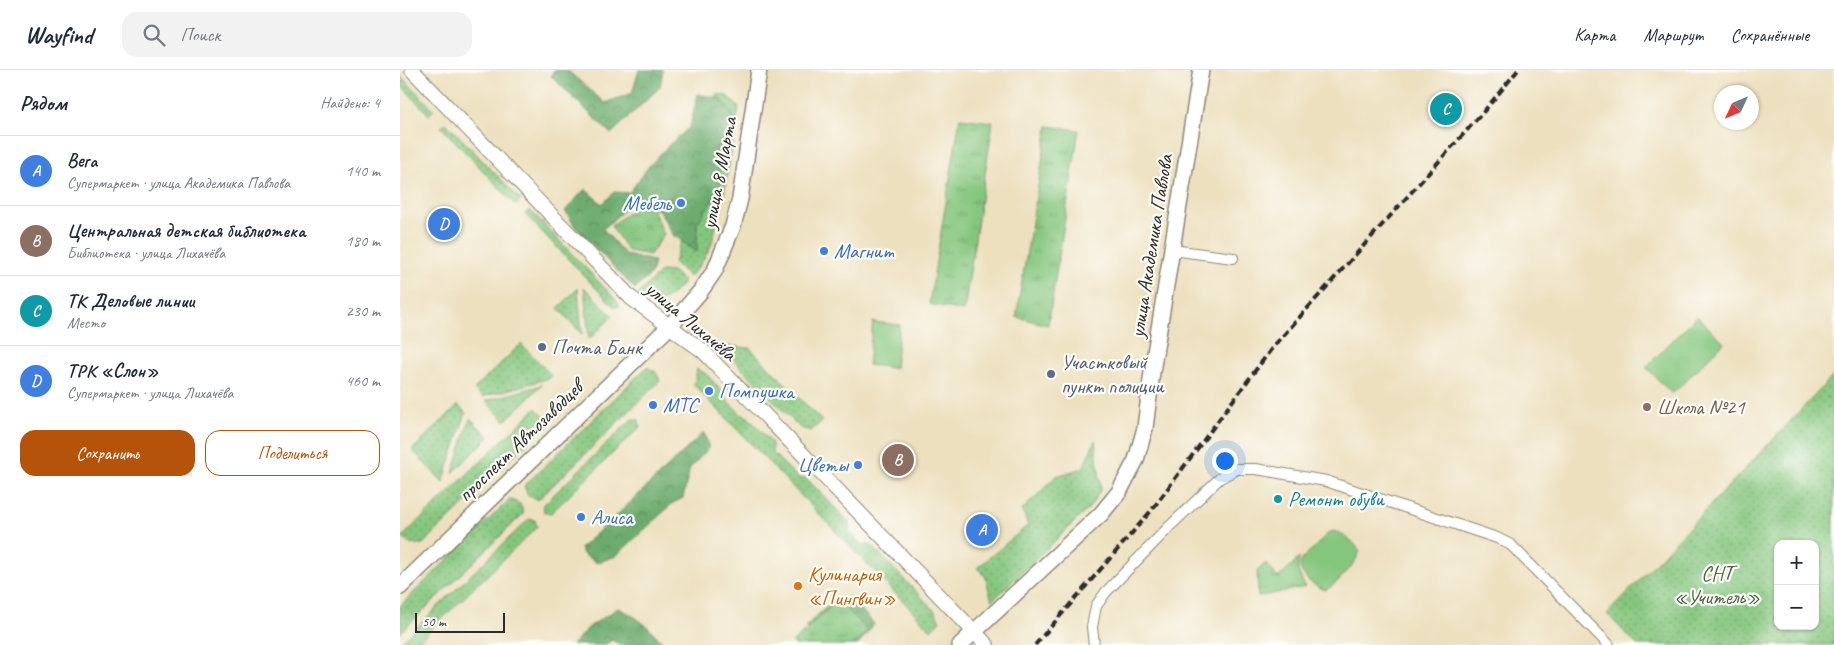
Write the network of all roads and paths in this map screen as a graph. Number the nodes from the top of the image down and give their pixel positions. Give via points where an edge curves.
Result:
1 (412, 70) edge
2 (759, 70) edge
3 (1201, 70) edge
4 (1172, 250) junction
5 (1233, 258) dead end
6 (669, 326) junction
7 (400, 587) edge
8 (974, 632) junction
9 (960, 645) edge
10 (987, 645) edge
11 (1094, 645) edge
12 (1609, 645) edge

1 - 6 main road, улица Лихачёва via 631,298
2 - 6 main road, улица 8 Марта via 733,226 714,270 700,292
3 - 4 main road, улица Академика Павлова
4 - 5 street
4 - 8 main road, улица Академика Павлова via 1145,428 1136,460 1119,492 1101,514
6 - 7 main road, проспект Автозаводцев
6 - 8 main road, улица Лихачёва via 703,351
8 - 9 main road, улица Академика Павлова
8 - 10 main road, улица Лихачёва
11 - 12 street via 1092,627 1096,606 1106,592 1220,478 1237,470 1256,469 1326,481 1511,545

